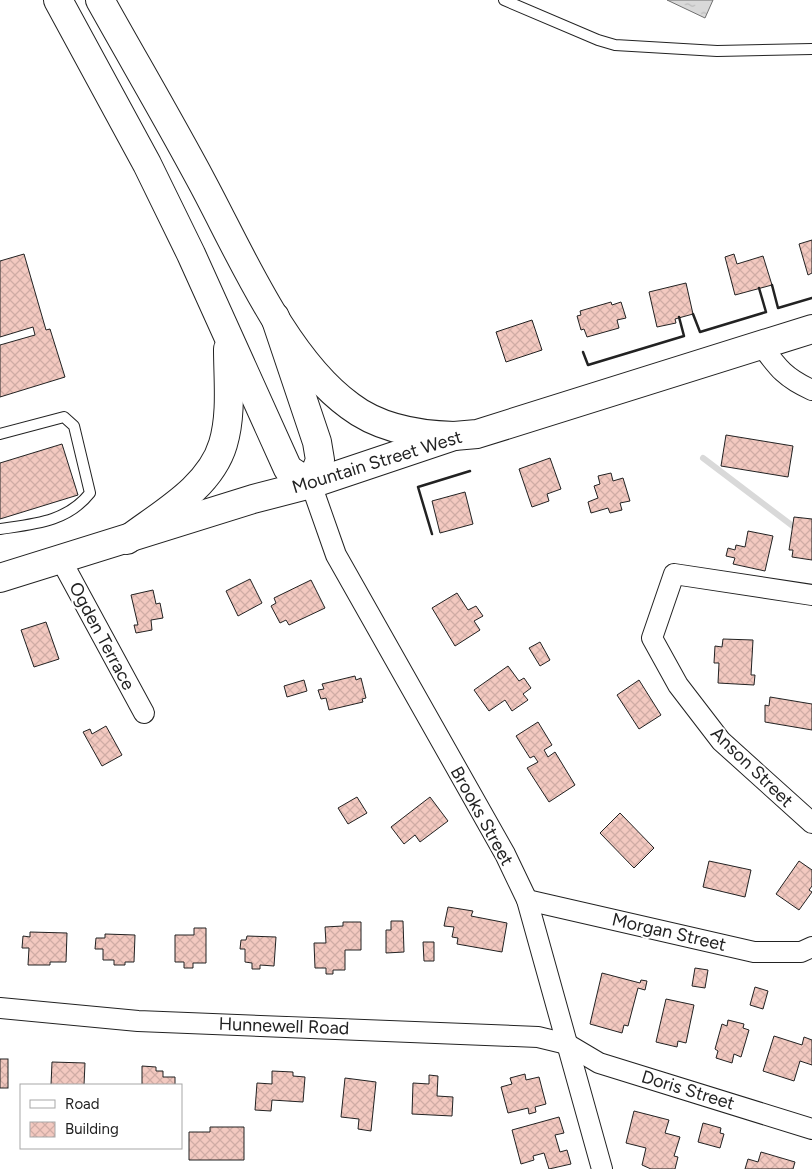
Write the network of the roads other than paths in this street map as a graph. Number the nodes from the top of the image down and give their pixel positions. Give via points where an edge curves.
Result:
1 (58, 0) edge
2 (100, 0) edge
3 (504, 0) edge
4 (812, 49) edge
5 (275, 317) junction
6 (812, 329) edge
7 (229, 340) junction
8 (761, 345) junction
9 (812, 390) edge
10 (0, 434) edge
11 (454, 436) junction
12 (311, 484) junction
13 (0, 529) edge
14 (127, 540) junction
15 (61, 560) junction
16 (0, 578) edge
17 (812, 595) edge
18 (144, 712) dead end
19 (812, 823) edge
20 (527, 900) junction
21 (812, 947) edge
22 (0, 1008) edge
23 (567, 1044) junction
24 (812, 1129) edge
25 (602, 1169) edge

1 - 7 main road via 147,164
2 - 5 main road
3 - 4 lane via 615,45 716,51
5 - 11 main road via 318,376 351,407 369,418 407,431
5 - 12 main road via 317,442 320,460
6 - 8 main road, Mountain Street West
7 - 12 main road via 288,469
7 - 14 main road via 228,419 223,445 195,488
8 - 9 street via 781,373
8 - 11 main road, Mountain Street West via 477,434
10 - 13 lane via 64,417 74,426 90,493 79,507 48,522
11 - 12 main road, Mountain Street West
12 - 14 main road, Mountain Street West via 253,499
12 - 20 street, Brooks Street via 336,555 505,854
14 - 15 main road, Mountain Street West
15 - 16 main road, Mountain Street West
15 - 18 street, Ogden Terrace
17 - 19 street, Anson Street via 674,574 652,638 678,685 721,741
20 - 21 street, Morgan Street via 754,952 801,952
20 - 23 street, Brooks Street
22 - 23 street, Hunnewell Road via 138,1021 538,1036
23 - 24 street, Doris Street via 599,1063
23 - 25 street, Brooks Street

